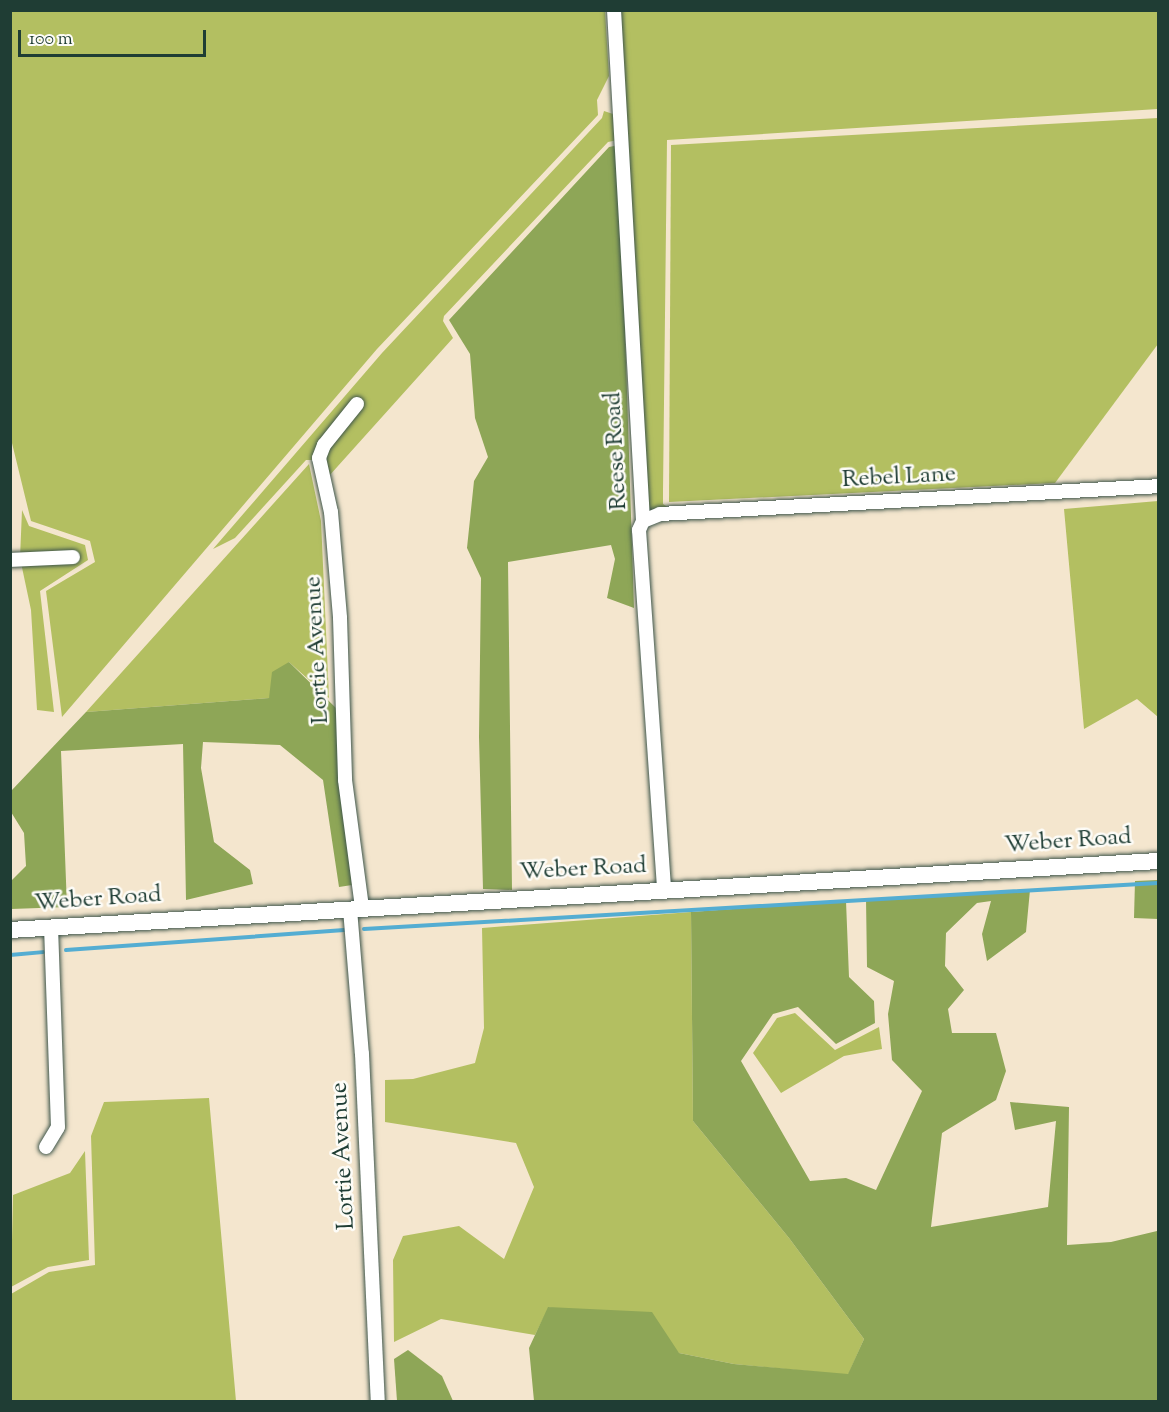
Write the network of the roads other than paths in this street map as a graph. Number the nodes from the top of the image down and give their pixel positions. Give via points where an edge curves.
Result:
1 (614, 10) edge
2 (357, 404) dead end
3 (1158, 486) edge
4 (643, 520) junction
5 (73, 556) dead end
6 (10, 560) edge
7 (1158, 861) edge
8 (664, 889) junction
9 (356, 908) junction
10 (51, 927) junction
11 (10, 930) edge
12 (46, 1147) dead end
13 (378, 1401) edge

1 - 4 street, Reese Road
2 - 9 street, Lortie Avenue via 324,445 320,458 331,512 340,618 345,780
3 - 4 street, Rebel Lane via 660,514
4 - 8 street, Reese Road via 639,530
5 - 6 street
7 - 8 street, Weber Road
8 - 9 street, Weber Road
9 - 10 street, Weber Road
9 - 13 street, Lortie Avenue
10 - 11 street, Weber Road
10 - 12 street via 58,1127

